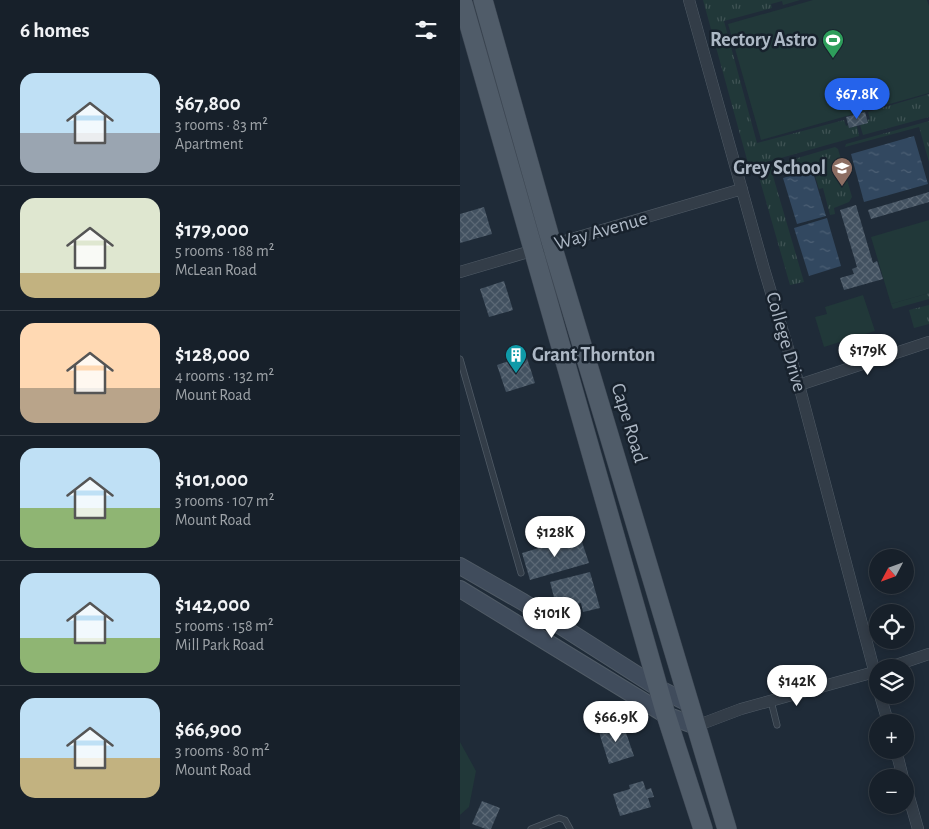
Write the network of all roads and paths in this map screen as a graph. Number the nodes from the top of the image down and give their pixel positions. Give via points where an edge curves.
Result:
1 (462, 0) edge
2 (482, 0) edge
3 (689, 0) edge
4 (742, 189) junction
5 (552, 245) junction
6 (533, 250) junction
7 (460, 272) edge
8 (929, 342) edge
9 (460, 359) edge
10 (799, 385) junction
11 (460, 566) edge
12 (521, 573) dead end
13 (460, 589) edge
14 (929, 654) edge
15 (873, 659) edge
16 (914, 659) edge
17 (869, 673) edge
18 (658, 688) junction
19 (771, 701) junction
20 (690, 704) junction
21 (666, 715) junction
22 (713, 719) junction
23 (777, 725) dead end
24 (696, 726) junction
25 (914, 814) edge
26 (929, 827) edge
27 (532, 829) edge
28 (570, 829) edge
29 (702, 829) edge
30 (727, 829) edge
31 (918, 829) edge
32 (923, 829) edge

1 - 6 main road
2 - 5 main road, Cape Road
3 - 4 street, College Drive
4 - 5 street, Way Avenue
4 - 10 street, College Drive
5 - 6 street, Way Avenue
5 - 20 main road, Cape Road
6 - 7 street, Way Avenue
6 - 18 main road
8 - 10 street
9 - 12 lane
10 - 15 street, College Drive
11 - 18 main road
13 - 21 main road
14 - 16 street
17 - 19 street
18 - 20 main road
18 - 21 main road
19 - 22 street
19 - 23 lane
20 - 22 street
20 - 24 main road, Cape Road
21 - 24 main road
21 - 29 main road
22 - 24 street
24 - 30 main road, Cape Road
25 - 31 street
26 - 32 street
27 - 28 lane via 559,818 565,820

